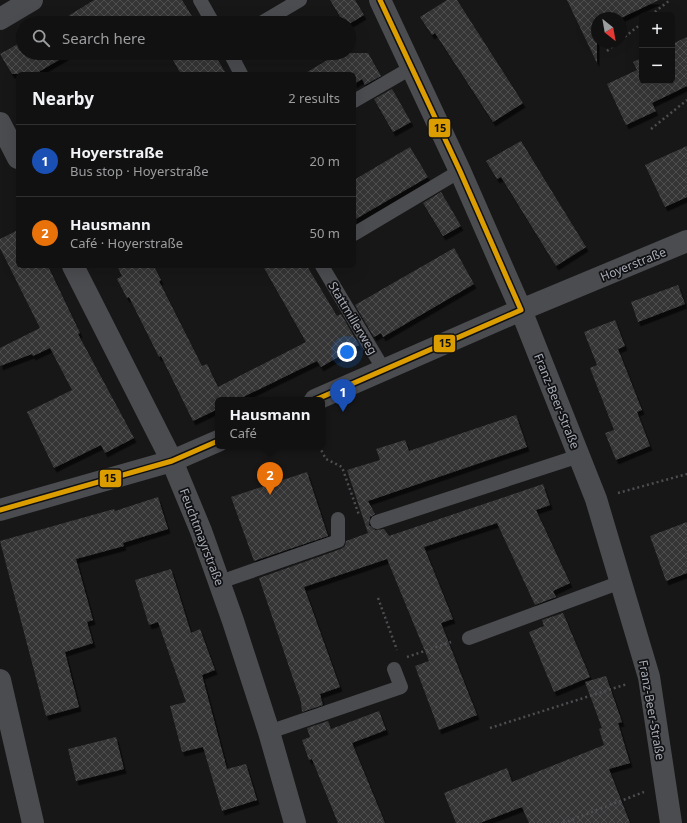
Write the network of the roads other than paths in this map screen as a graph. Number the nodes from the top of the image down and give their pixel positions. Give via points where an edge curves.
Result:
1 (32, 0) edge
2 (200, 0) edge
3 (300, 0) edge
4 (380, 0) edge
5 (209, 16) edge
6 (273, 16) edge
7 (0, 19) edge
8 (234, 60) edge
9 (411, 68) junction
10 (240, 72) edge
11 (356, 100) edge
12 (0, 123) edge
13 (16, 154) edge
14 (460, 171) junction
15 (356, 233) edge
16 (687, 242) edge
17 (74, 268) edge
18 (323, 268) edge
19 (520, 310) junction
20 (384, 370) junction
21 (322, 397) edge
22 (215, 442) edge
23 (579, 456) junction
24 (172, 461) junction
25 (0, 510) edge
26 (338, 519) dead end
27 (377, 522) road end
28 (220, 582) junction
29 (621, 582) junction
30 (470, 638) dead end
31 (397, 665) road end
32 (0, 680) edge
33 (269, 732) junction
34 (33, 823) edge
35 (295, 823) edge
36 (670, 823) edge

1 - 7 street
2 - 5 lane
3 - 6 lane
4 - 9 street, Franz-Beer-Straße
8 - 10 lane
9 - 11 lane
9 - 14 street, Franz-Beer-Straße
12 - 13 street
14 - 15 lane
14 - 19 street, Franz-Beer-Straße
16 - 19 street, Hoyerstraße
17 - 24 street, Feuchtmayrstraße
18 - 20 lane, Stattmillerweg
19 - 20 street, Hoyerstraße
19 - 23 street, Franz-Beer-Straße
20 - 21 street, Hoyerstraße
22 - 24 street
23 - 27 lane
23 - 29 street, Franz-Beer-Straße via 596,499
24 - 25 street
24 - 28 street, Feuchtmayrstraße
26 - 28 lane via 338,541
28 - 33 street, Feuchtmayrstraße
29 - 30 lane
29 - 36 street, Franz-Beer-Straße via 649,677
31 - 33 lane via 401,687
32 - 34 street
33 - 35 street, Feuchtmayrstraße

